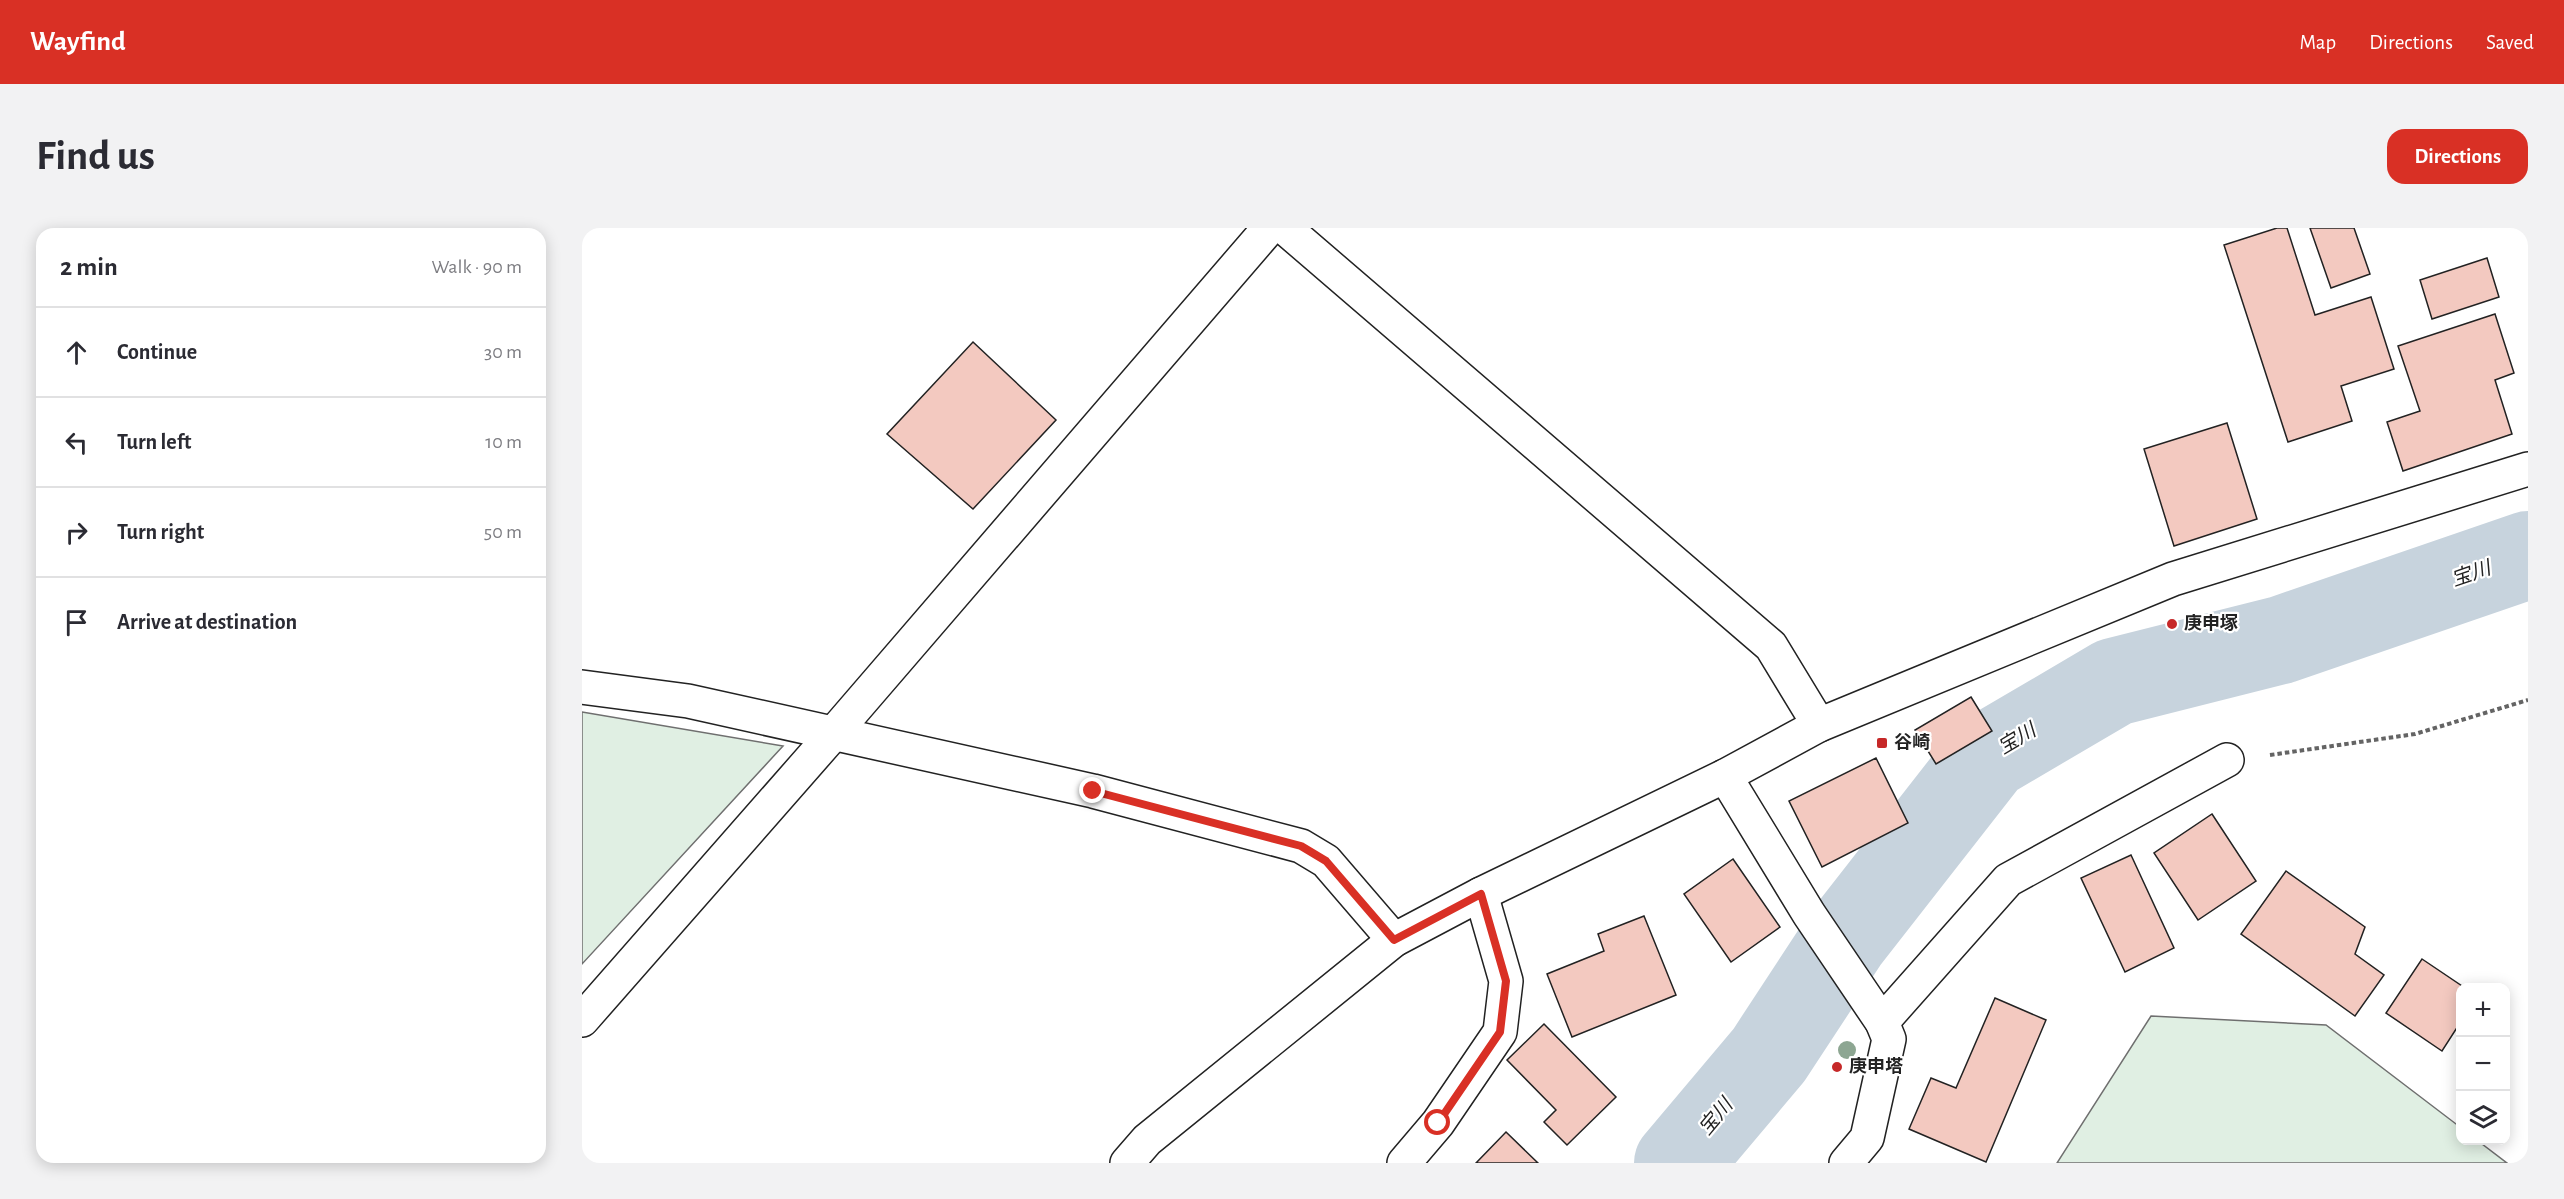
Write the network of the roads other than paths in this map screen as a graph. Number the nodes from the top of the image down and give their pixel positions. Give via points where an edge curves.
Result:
1 (1269, 228) edge
2 (1285, 228) edge
3 (2528, 469) edge
4 (582, 687) edge
5 (1819, 725) junction
6 (833, 734) junction
7 (2227, 760) road end
8 (1725, 776) junction
9 (1481, 894) junction
10 (1394, 940) junction
11 (582, 1020) edge
12 (1882, 1022) junction
13 (1127, 1163) edge
14 (1404, 1163) edge
15 (1846, 1163) edge

1 - 6 street
2 - 5 street via 1771,646
3 - 5 street via 2173,579
4 - 6 street via 688,701
5 - 8 street
6 - 10 street via 1093,791 1301,846 1326,861
6 - 11 street
7 - 12 street via 2008,880
8 - 9 street
8 - 12 street via 1809,914
9 - 10 street
9 - 14 street via 1506,981 1500,1032 1438,1123
10 - 13 street via 1147,1140
12 - 15 street via 1889,1039 1867,1138

